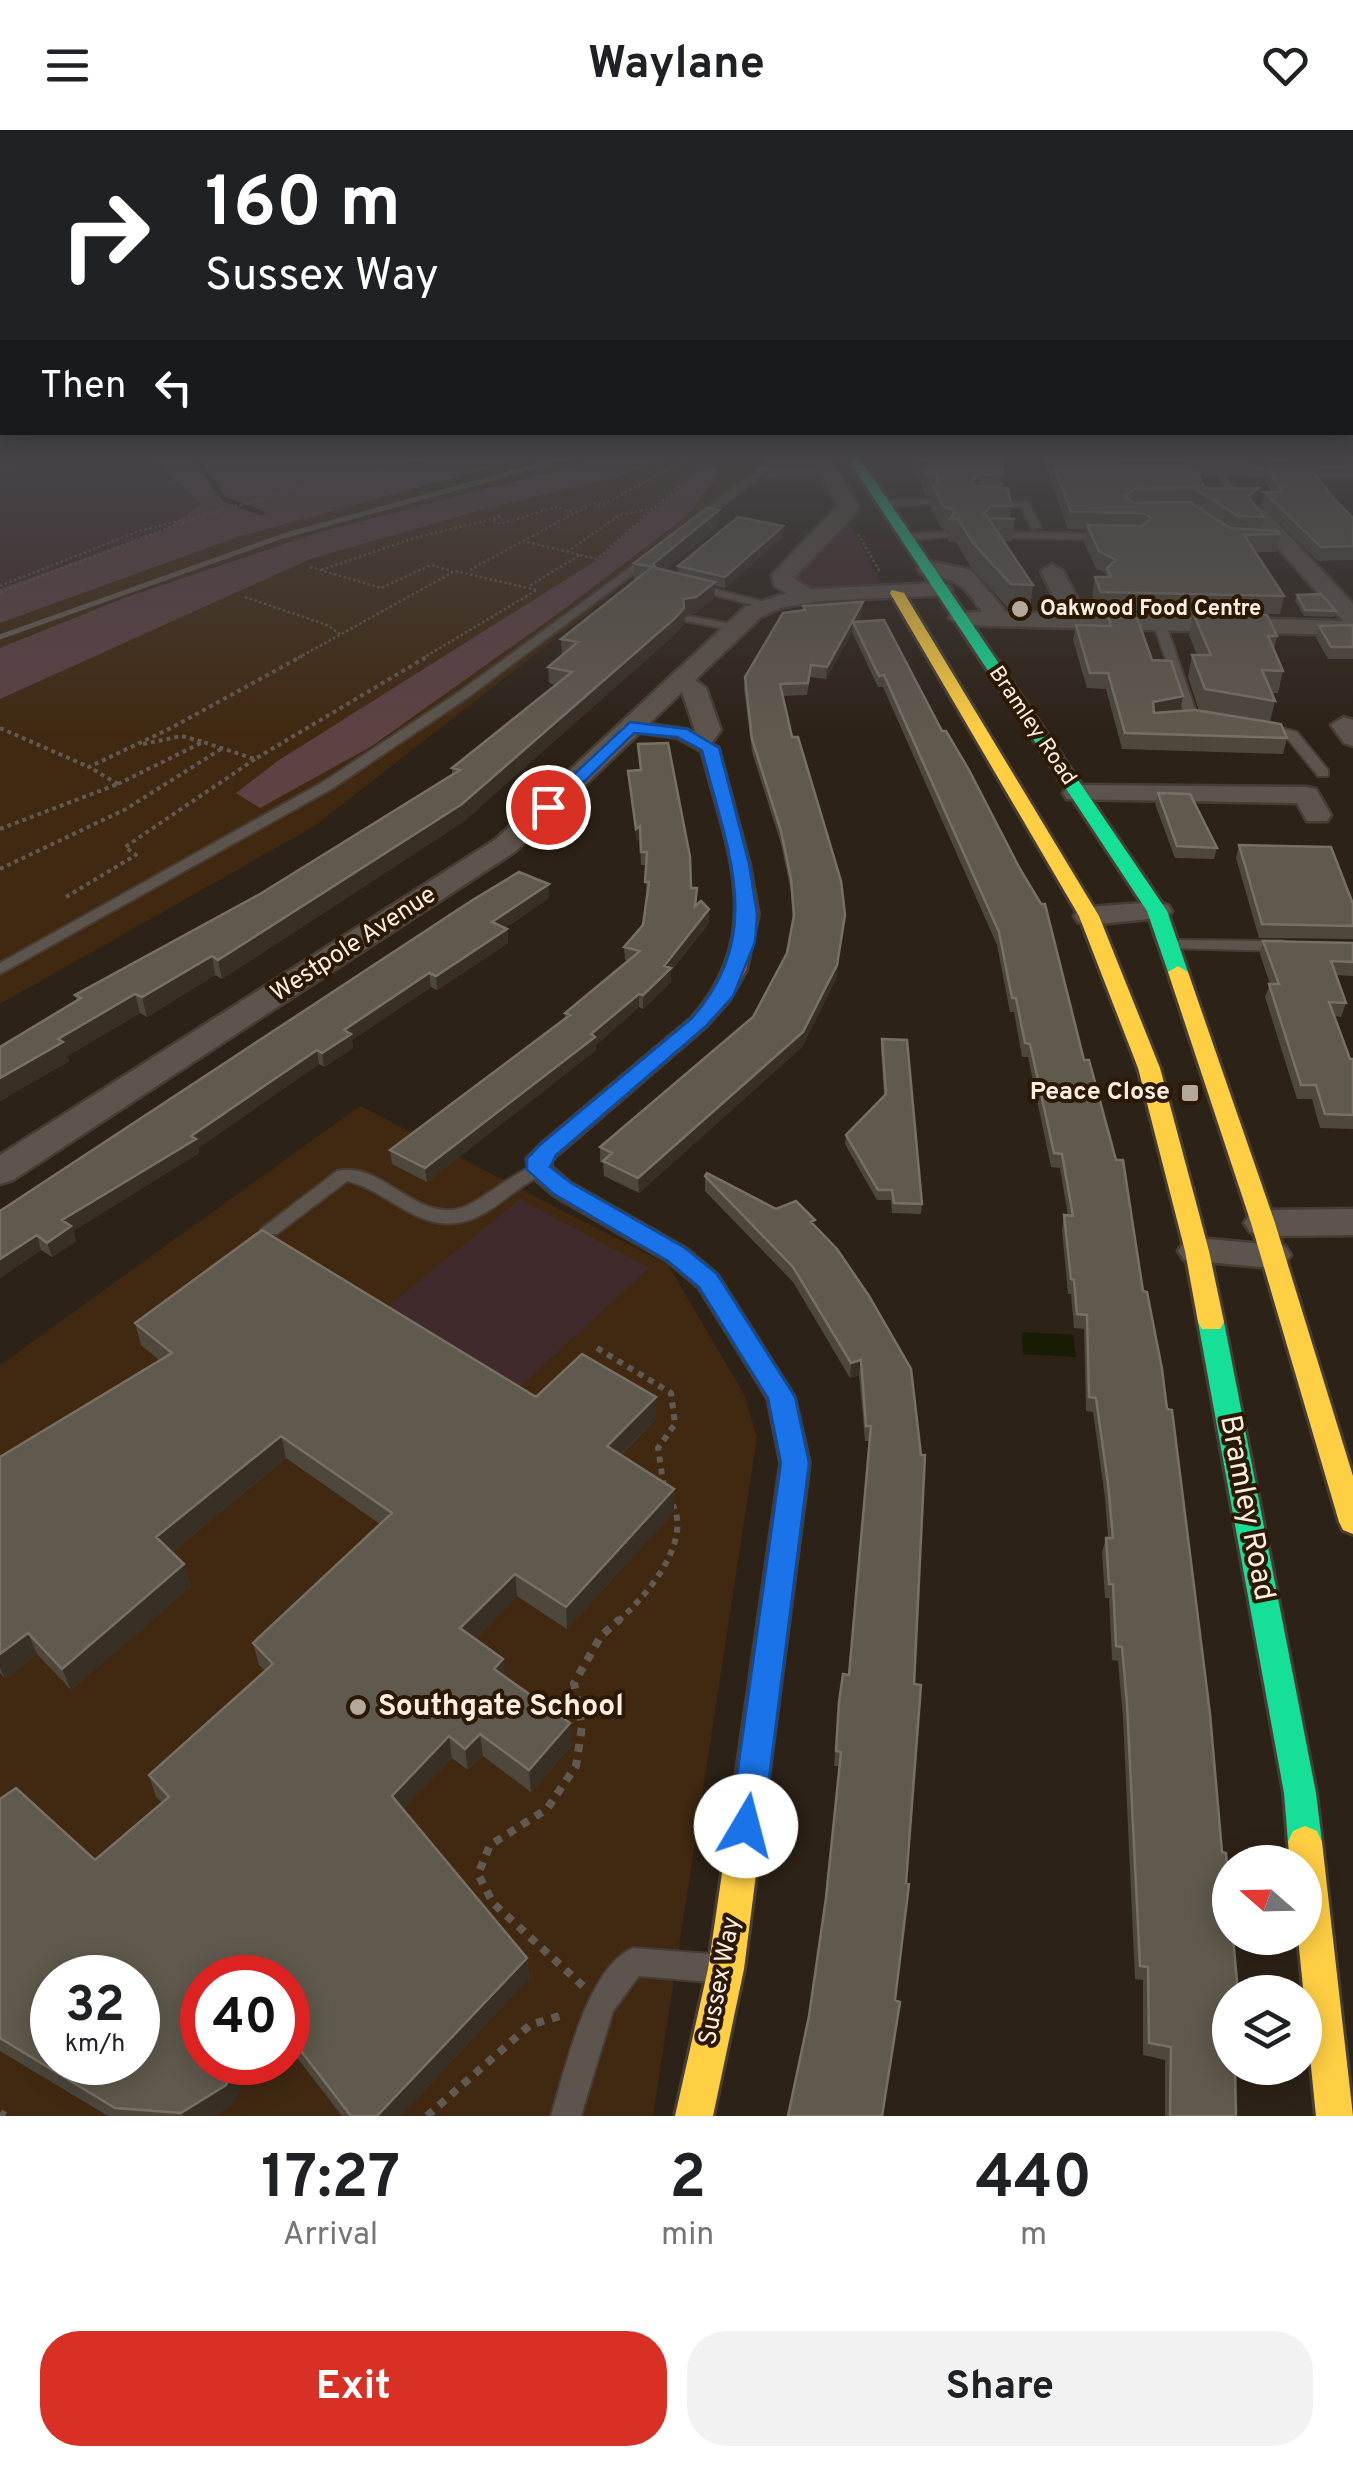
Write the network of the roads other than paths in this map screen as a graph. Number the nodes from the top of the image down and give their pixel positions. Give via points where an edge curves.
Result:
1 (661, 549) edge
2 (809, 549) edge
3 (915, 549) edge
4 (1284, 549) edge
5 (928, 568) junction
6 (1084, 579) dead end
7 (678, 584) edge
8 (889, 584) junction
9 (941, 590) junction
10 (807, 597) junction
11 (765, 605) junction
12 (960, 618) junction
13 (998, 618) junction
14 (1353, 618) edge
15 (690, 619) edge
16 (1077, 622) junction
17 (1158, 622) junction
18 (736, 628) junction
19 (1353, 628) edge
20 (680, 682) junction
21 (1192, 718) junction
22 (1174, 720) edge
23 (1223, 723) edge
24 (1251, 726) edge
25 (630, 727) junction
26 (700, 740) junction
27 (1323, 773) dead end
28 (1077, 793) junction
29 (1317, 814) dead end
30 (1158, 912) junction
31 (1088, 916) junction
32 (1172, 945) junction
33 (1294, 947) edge
34 (0, 969) edge
35 (538, 1170) junction
36 (0, 1172) edge
37 (1353, 1222) edge
38 (270, 1228) dead end
39 (1267, 1239) junction
40 (1197, 1251) junction
41 (1353, 1522) edge
42 (726, 1969) junction
43 (566, 2116) edge
44 (694, 2116) edge
45 (1336, 2116) edge

1 - 34 lane via 464,695 328,785
2 - 10 street via 783,575
3 - 5 street, Bramley Road
4 - 14 street
5 - 9 street, Bramley Road
5 - 13 street via 967,575
6 - 16 street via 1054,575
7 - 11 lane
8 - 9 street
8 - 10 street
8 - 31 street, Bramley Road
9 - 12 street, Bramley Road
10 - 11 street
11 - 18 street
12 - 13 street
12 - 28 street, Bramley Road
13 - 16 street
15 - 18 lane
16 - 17 street
17 - 19 street
17 - 21 lane
18 - 20 street
20 - 25 street, Westpole Avenue
20 - 26 street via 694,688 708,730
21 - 22 lane
21 - 23 lane
24 - 27 lane via 1292,735
25 - 26 street
25 - 36 street, Westpole Avenue via 480,864
26 - 35 street via 710,748 745,898 745,942 736,970 699,1022 548,1150
28 - 29 street via 1306,795
28 - 30 street, Bramley Road
30 - 31 street
30 - 32 street, Bramley Road
31 - 40 street, Bramley Road via 1149,1068
32 - 33 lane
32 - 39 street, Bramley Road
35 - 38 lane via 454,1218 355,1174 343,1175
35 - 42 street, Sussex Way via 708,1280 781,1397 795,1463
37 - 39 street
39 - 40 street
39 - 41 street, Bramley Road
40 - 45 street, Bramley Road via 1300,1793
42 - 43 lane via 633,1962 601,2003
42 - 44 street, Sussex Way

